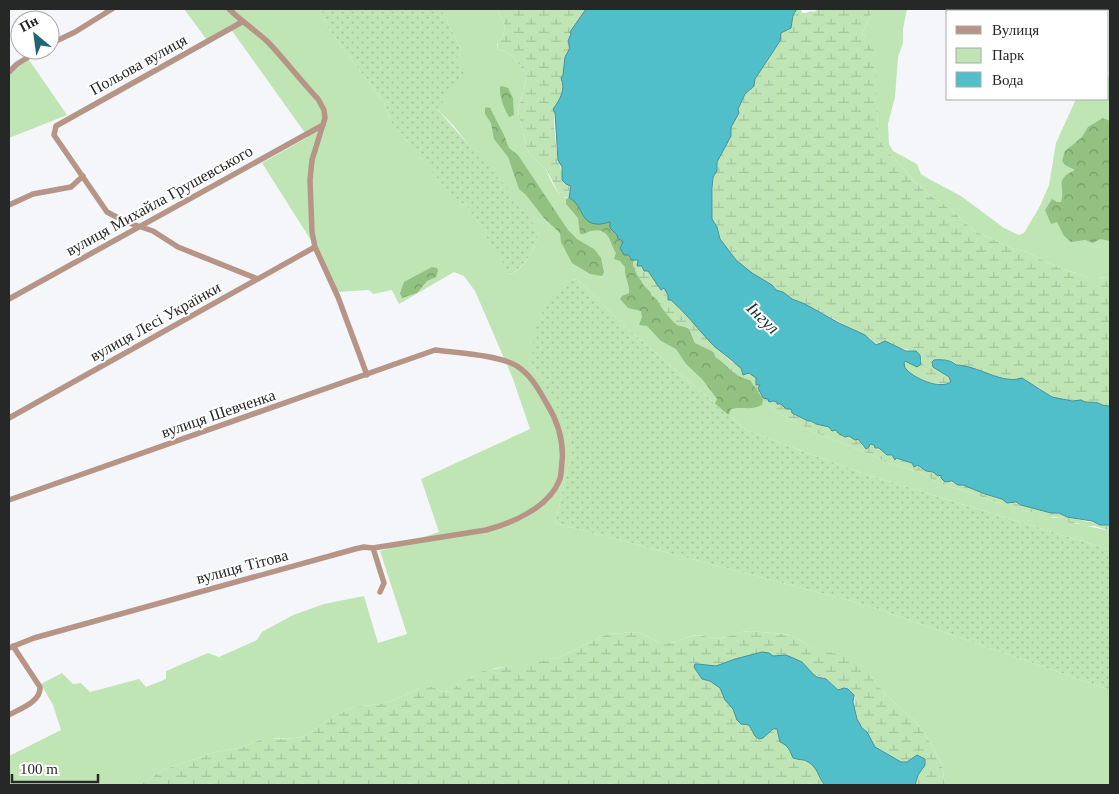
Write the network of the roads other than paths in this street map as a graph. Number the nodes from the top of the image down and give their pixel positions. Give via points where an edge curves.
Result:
1 (112, 9) edge
2 (229, 9) edge
3 (242, 22) junction
4 (60, 39) edge
5 (24, 60) edge
6 (9, 72) edge
7 (323, 125) junction
8 (83, 176) junction
9 (9, 205) edge
10 (140, 226) junction
11 (315, 246) junction
12 (258, 279) junction
13 (9, 299) edge
14 (436, 350) joint
15 (367, 375) junction
16 (9, 418) edge
17 (9, 500) edge
18 (374, 548) junction
19 (380, 592) dead end
20 (11, 647) edge
21 (9, 715) edge

1 - 4 street
2 - 3 street
3 - 7 street via 268,43 318,99 326,118
3 - 8 street, Польова вулиця via 56,126 54,135
5 - 6 street
7 - 10 street, вулиця Михайла Грушевського
7 - 11 street via 312,160 310,180
8 - 9 street via 71,187 33,194
8 - 10 street via 107,212
10 - 12 street via 178,247
10 - 13 street, вулиця Михайла Грушевського
11 - 12 street, вулиця Лесі Українки
11 - 15 street
12 - 16 street, вулиця Лесі Українки
14 - 15 street, вулиця Шевченка
14 - 18 street, вулиця Тітова via 506,361 523,370 535,383 561,437 561,474 554,490 526,514 500,526
15 - 17 street, вулиця Шевченка
18 - 19 street via 384,583
18 - 20 street, вулиця Тітова via 355,549 231,582
20 - 21 street via 40,688 38,696

